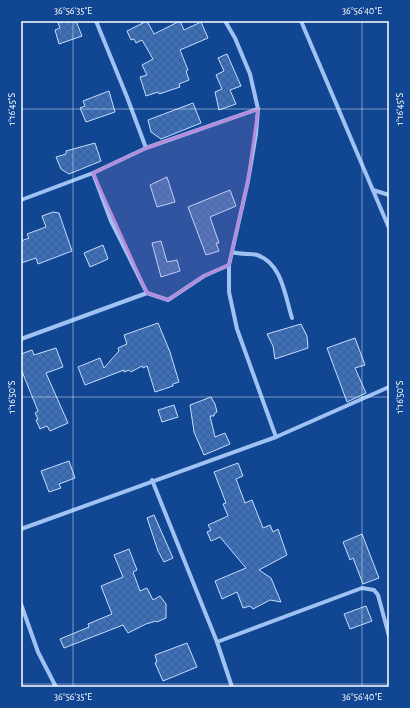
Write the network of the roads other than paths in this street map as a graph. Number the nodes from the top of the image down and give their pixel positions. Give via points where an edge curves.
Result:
1 (96, 21) edge
2 (225, 21) edge
3 (301, 21) edge
4 (258, 109) junction
5 (146, 148) junction
6 (93, 173) junction
7 (373, 190) junction
8 (389, 195) edge
9 (21, 200) edge
10 (389, 228) edge
11 (232, 252) junction
12 (229, 265) junction
13 (148, 293) junction
14 (292, 318) dead end
15 (21, 339) edge
16 (389, 387) edge
17 (276, 437) junction
18 (152, 480) junction
19 (21, 529) edge
20 (21, 604) edge
21 (389, 636) edge
22 (217, 642) junction
23 (56, 687) edge
24 (232, 687) edge

1 - 5 street
2 - 4 street via 250,74
3 - 7 street
4 - 5 street
4 - 11 street via 248,181
5 - 6 street
6 - 9 street
6 - 13 street via 111,221
7 - 8 street
7 - 10 street
11 - 12 street
11 - 14 street via 243,255 256,254 270,261 277,271
12 - 13 street via 204,276 168,300
12 - 17 street via 229,292 237,329
13 - 15 street
16 - 17 street
17 - 18 street
18 - 19 street
18 - 22 street
20 - 23 street via 38,652
21 - 22 street via 378,595 374,590 362,588
22 - 24 street

